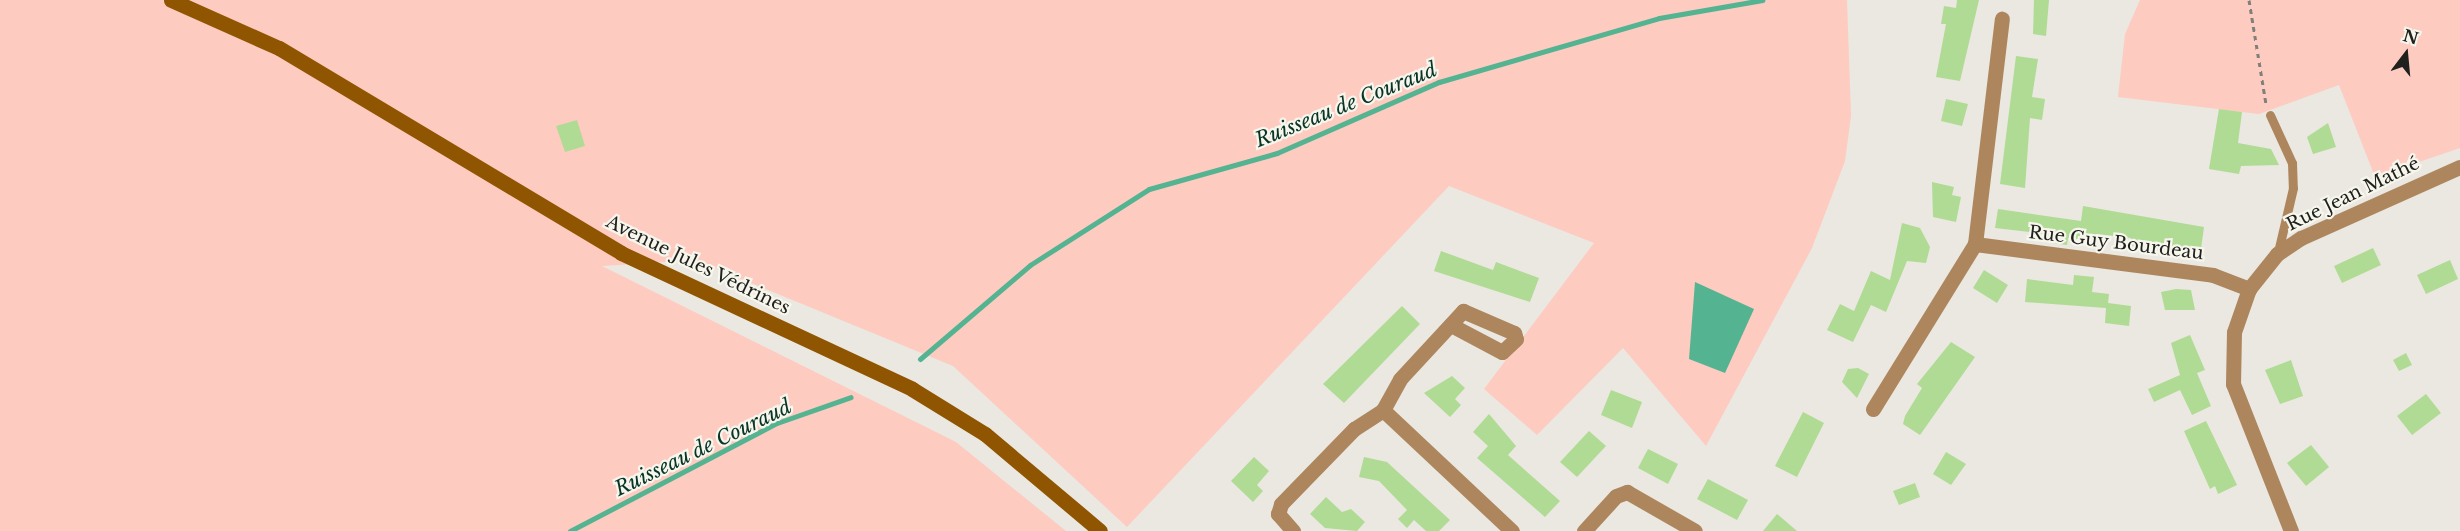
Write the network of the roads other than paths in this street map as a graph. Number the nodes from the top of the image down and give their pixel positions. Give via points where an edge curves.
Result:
1 (171, 0) edge
2 (191, 3) edge
3 (2002, 19) dead end
4 (2270, 115) road end
5 (2460, 167) edge
6 (1975, 244) junction
7 (2277, 254) junction
8 (2249, 289) junction
9 (1451, 325) dead end
10 (1383, 410) junction
11 (1873, 410) dead end
12 (1100, 531) edge
13 (1293, 531) edge
14 (1512, 531) edge
15 (1584, 531) edge
16 (1695, 531) edge
17 (2291, 531) edge

1 - 2 main road, Avenue Jules Védrines
2 - 12 main road, Avenue Jules Védrines via 279,48 621,253 948,410 1030,469
3 - 6 street
4 - 7 lane via 2292,163 2293,188
5 - 7 street, Rue Jean Mathé via 2350,213
6 - 8 street, Rue Guy Bourdeau via 2213,275
6 - 11 street
7 - 8 street, Rue Jean Mathé
8 - 17 street, Rue Jean Mathé via 2234,332 2233,384
9 - 10 street via 1400,379
10 - 13 street via 1354,429 1281,504 1278,514
10 - 14 street
15 - 16 street via 1616,496 1627,492

